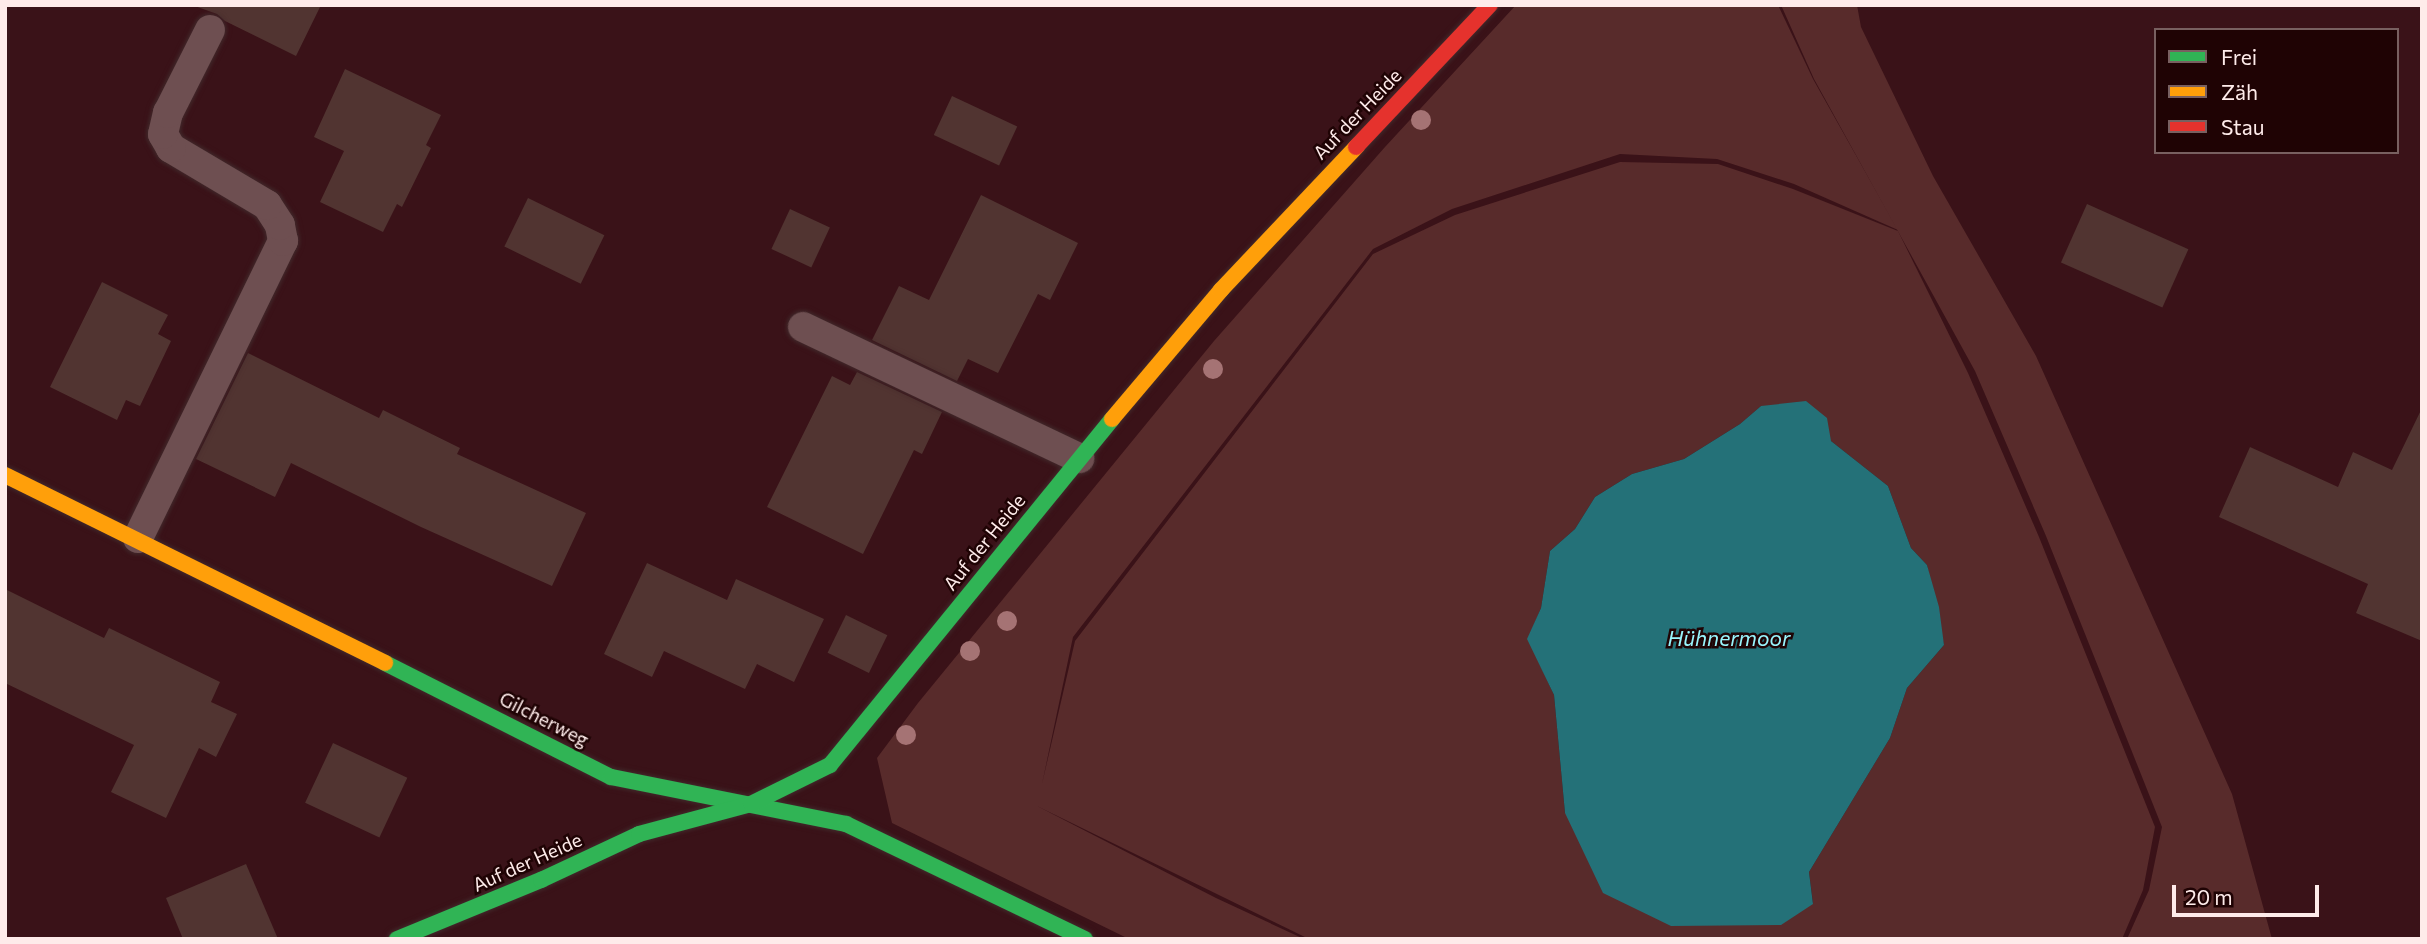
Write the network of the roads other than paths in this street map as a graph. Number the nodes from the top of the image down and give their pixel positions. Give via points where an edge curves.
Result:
1 (1490, 5) edge
2 (210, 30) dead end
3 (803, 327) dead end
4 (1079, 458) junction
5 (5, 475) edge
6 (138, 538) junction
7 (751, 804) junction
8 (397, 939) edge
9 (1085, 939) edge

1 - 4 street, Auf der Heide via 1221,290
2 - 6 lane via 168,113 163,134 171,148 267,205 280,225 283,241
3 - 4 lane
4 - 7 street, Auf der Heide via 830,765
5 - 6 street, Gilcherweg
6 - 7 street, Gilcherweg via 611,777
7 - 8 street, Auf der Heide via 639,834
7 - 9 street, Gilcherweg via 846,824

